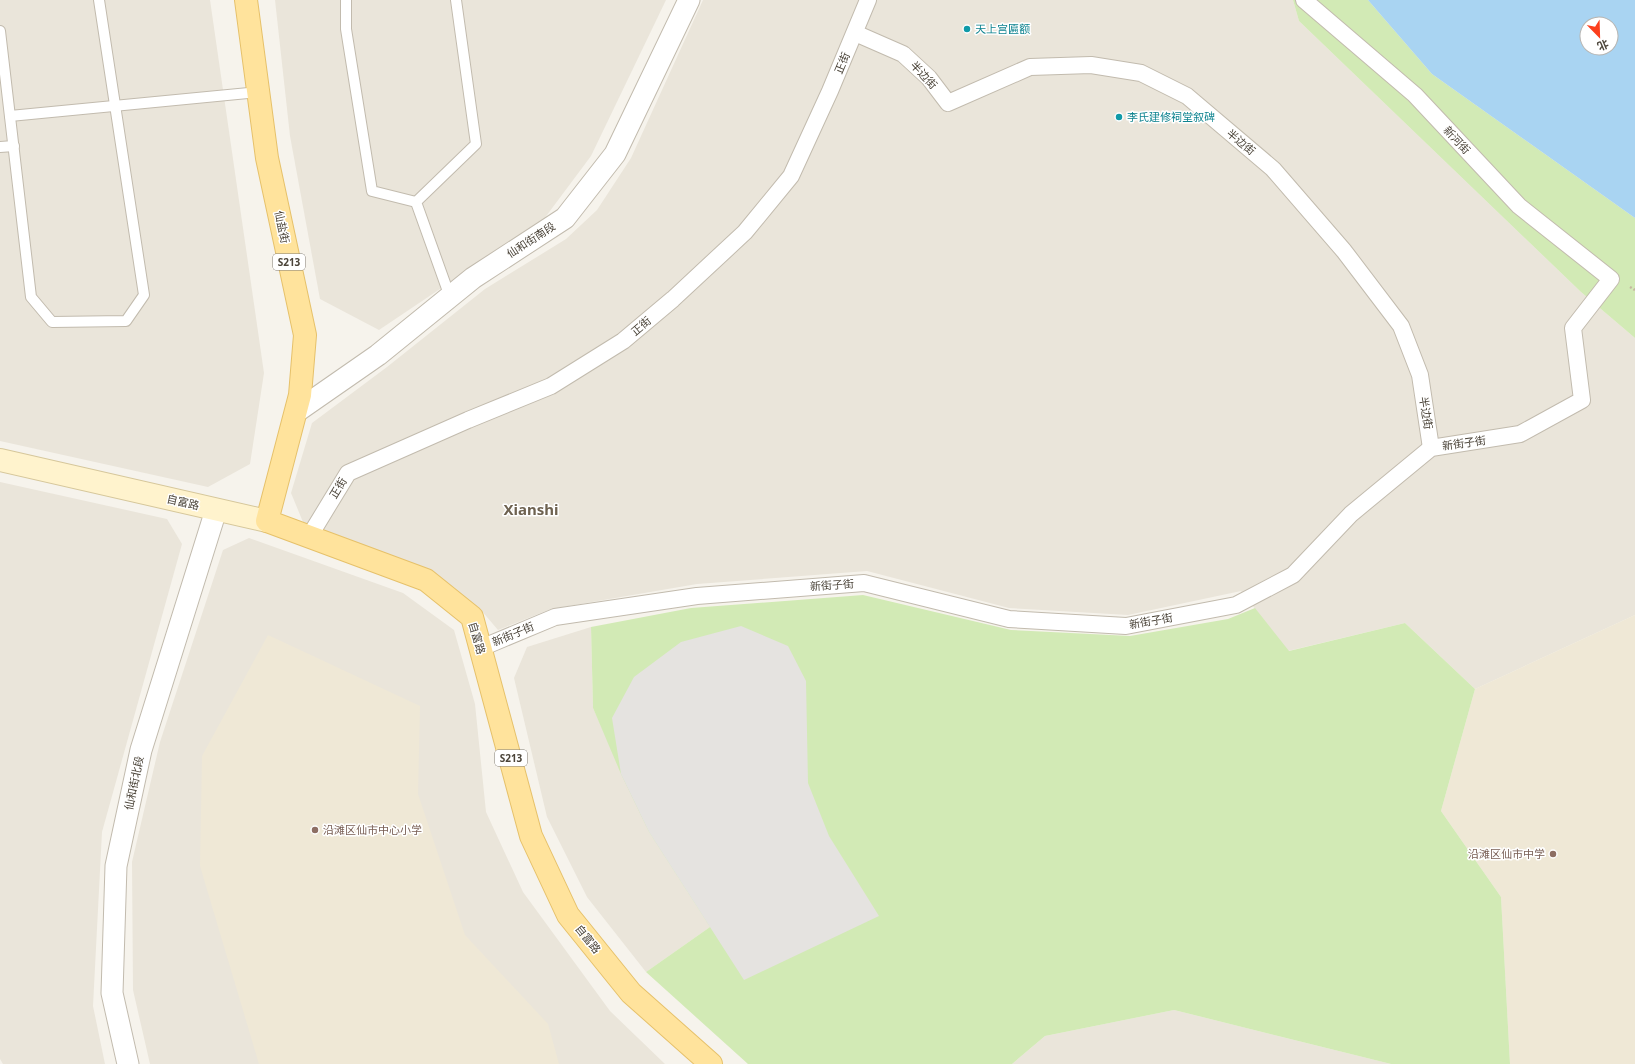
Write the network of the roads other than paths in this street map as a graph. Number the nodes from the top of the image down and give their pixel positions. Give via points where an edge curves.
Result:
1 (99, 0) edge
2 (246, 0) edge
3 (346, 0) edge
4 (456, 0) edge
5 (689, 0) edge
6 (868, 0) edge
7 (1304, 0) edge
8 (0, 31) edge
9 (855, 33) junction
10 (258, 92) junction
11 (115, 106) junction
12 (10, 116) junction
13 (14, 146) junction
14 (0, 147) edge
15 (416, 202) junction
16 (1611, 279) joint
17 (450, 297) junction
18 (296, 412) junction
19 (1431, 448) junction
20 (0, 460) edge
21 (216, 510) junction
22 (267, 521) junction
23 (309, 537) junction
24 (481, 648) junction
25 (128, 1064) edge
26 (711, 1064) edge

1 - 11 lane
2 - 10 main road, 仙盐街 / S213
3 - 15 lane via 346,29 372,191
4 - 15 lane via 476,144
5 - 17 street, 仙和街南段 via 615,154 565,218 473,278
6 - 9 street, 正街
7 - 16 street, 新河街 via 1416,95 1519,206
8 - 12 lane
9 - 19 street, 半边街 via 903,54 929,78 948,103 1030,67 1091,65 1141,73 1187,96 1273,169 1344,251 1401,326 1420,375
9 - 23 street, 正街 via 791,176 745,232 673,299 623,341 551,386 348,473
10 - 11 lane
10 - 18 main road, 仙盐街 / S213 via 267,158 305,335
11 - 12 lane
11 - 13 lane via 144,295 126,321 52,322 31,297
12 - 13 lane
13 - 14 lane
15 - 17 lane
16 - 19 street, 新街子街 via 1573,328 1582,400 1520,434
17 - 18 street, 仙和街南段 via 378,355
18 - 22 main road, 仙盐街 / S213
19 - 24 street, 新街子街 via 1351,514 1293,575 1236,605 1126,626 1009,619 864,583 697,596 554,617
20 - 21 main road, 自富路
21 - 22 main road, 自富路
21 - 25 street, 仙和街北段 via 141,750 116,866 112,993
22 - 23 main road, 自富路 / S213
23 - 24 main road, 自富路 / S213 via 426,580 472,617
24 - 26 main road, 自富路 / S213 via 531,836 568,915 632,993

